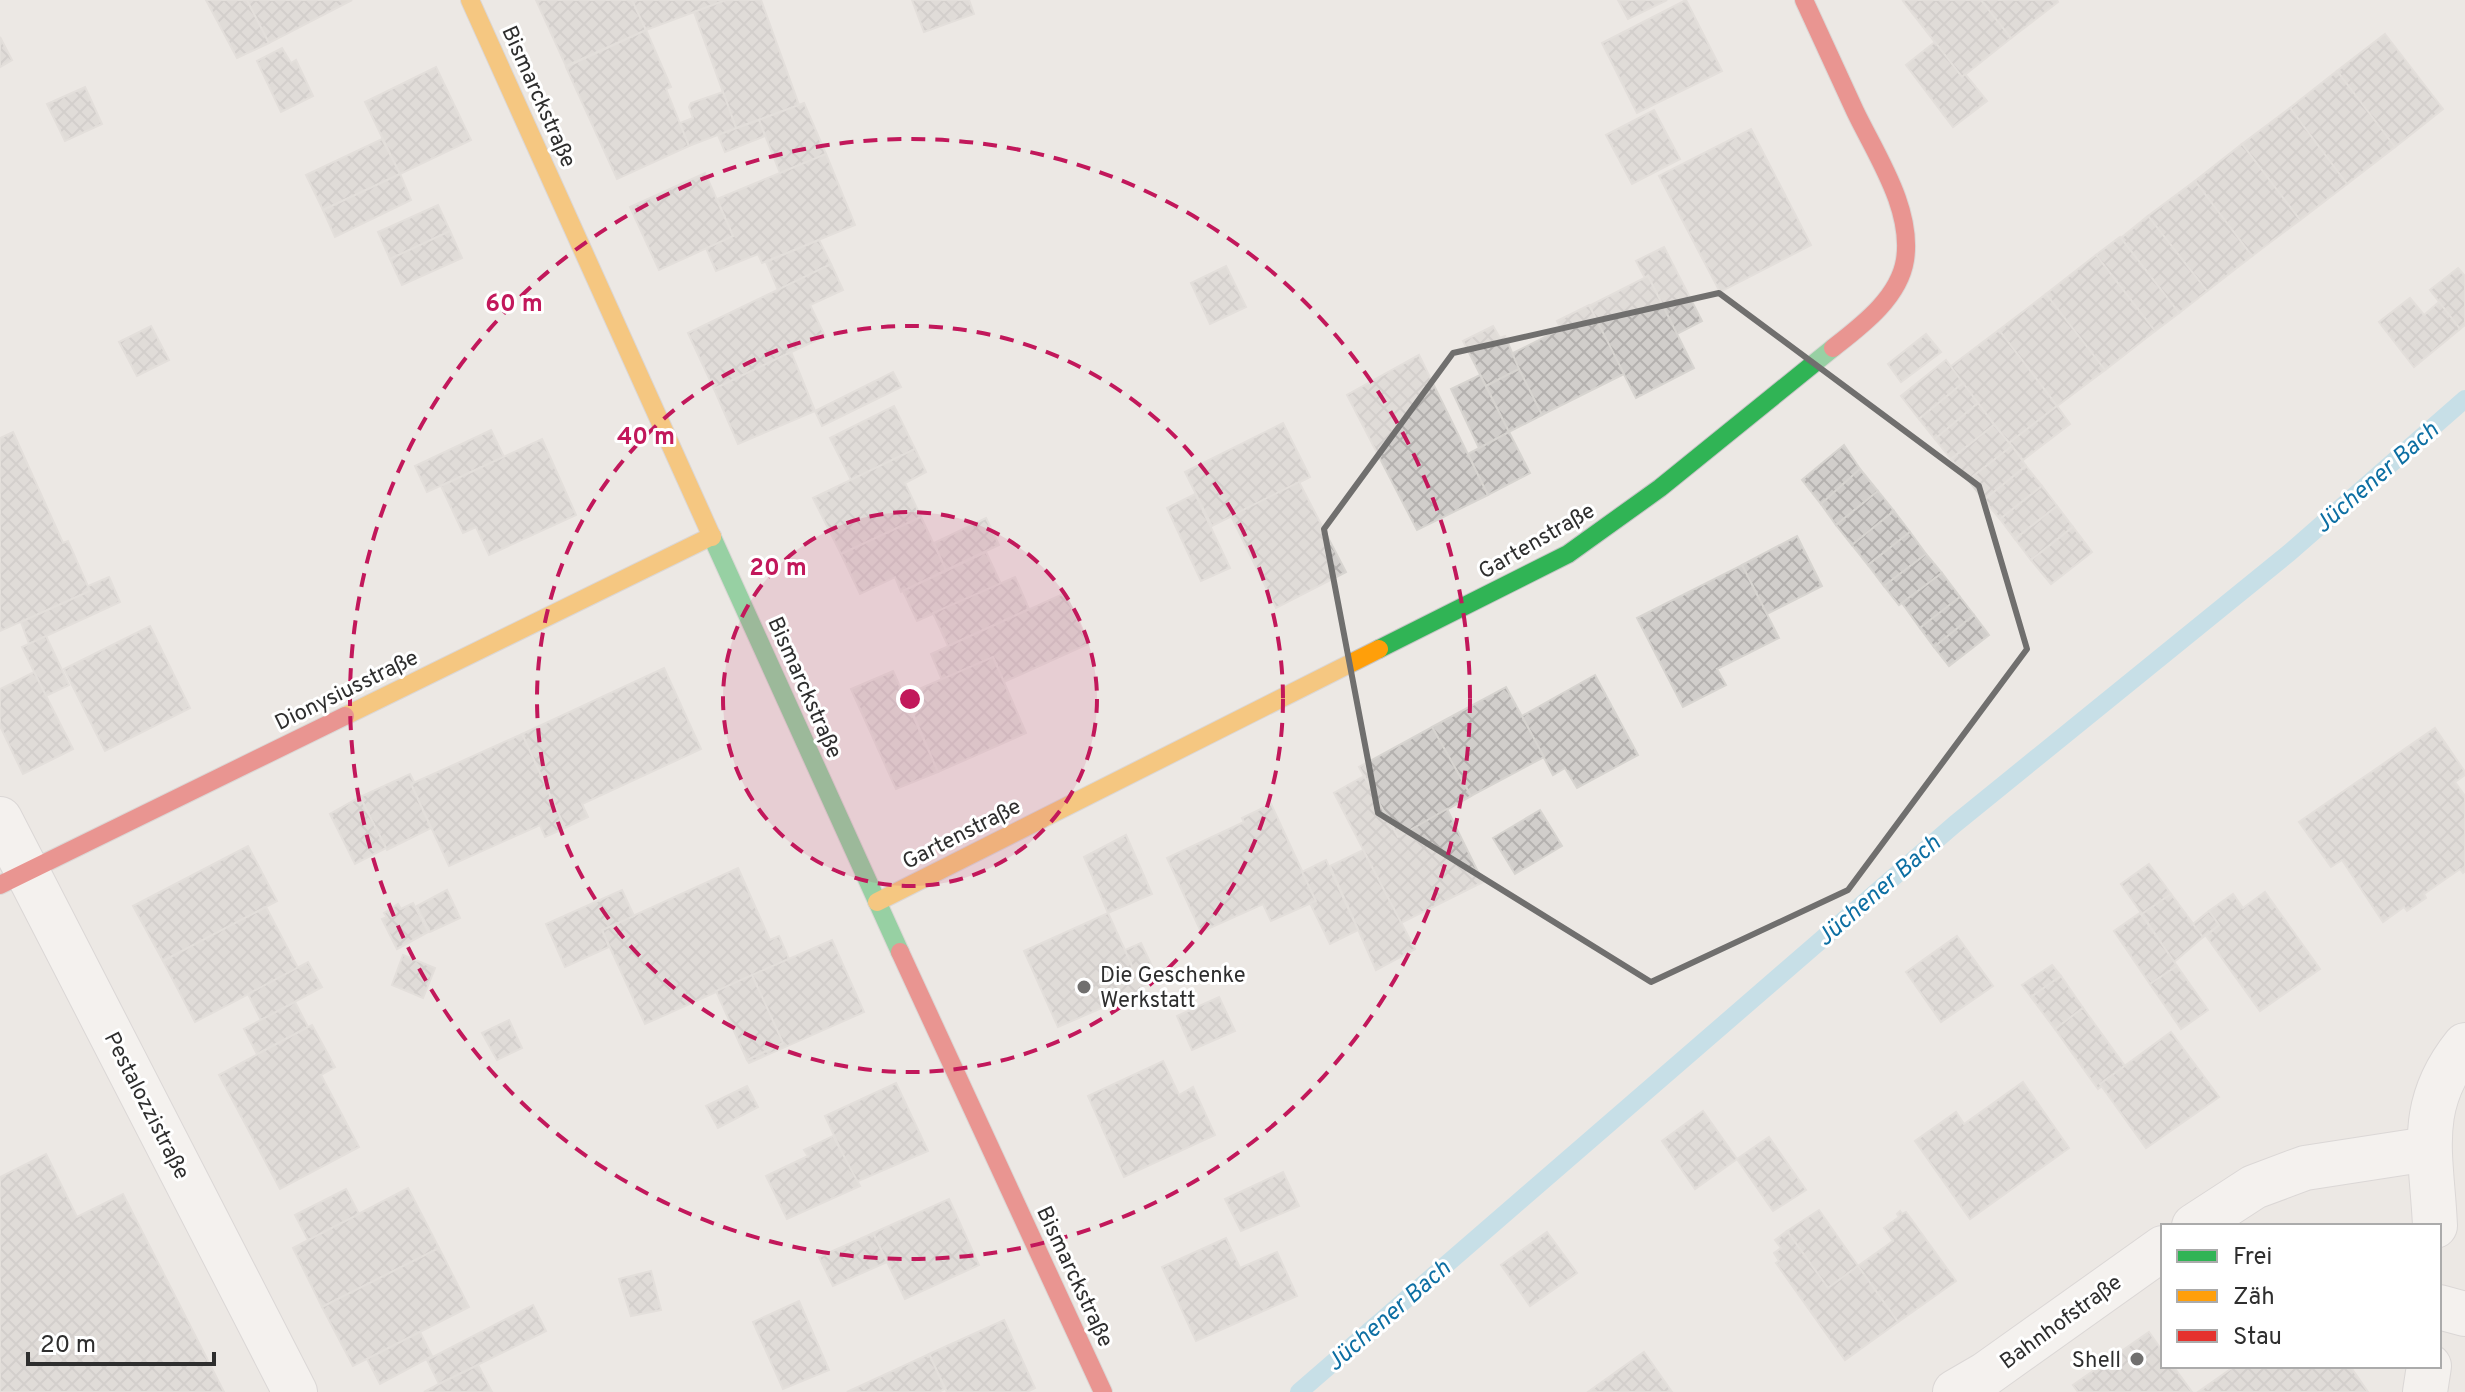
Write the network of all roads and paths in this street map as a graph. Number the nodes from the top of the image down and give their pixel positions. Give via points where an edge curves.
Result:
1 (470, 0) edge
2 (1804, 0) edge
3 (712, 536) junction
4 (0, 819) edge
5 (14, 878) edge
6 (877, 902) junction
7 (2465, 1045) edge
8 (2428, 1149) junction
9 (2197, 1224) edge
10 (2435, 1224) edge
11 (2161, 1249) edge
12 (2441, 1308) edge
13 (2465, 1314) edge
14 (2429, 1368) edge
15 (295, 1392) edge
16 (1103, 1392) edge
17 (1955, 1392) edge
18 (2425, 1392) edge

1 - 3 street, Bismarckstraße
2 - 6 street, Gartenstraße via 1891,189 1905,236 1901,275 1861,326 1660,488 1568,554
3 - 5 street, Dionysiusstraße
3 - 6 street, Bismarckstraße
4 - 5 street, Pestalozzistraße
5 - 15 street, Pestalozzistraße
6 - 16 street, Bismarckstraße
7 - 8 street via 2436,1096
8 - 9 street via 2305,1168 2254,1187
8 - 10 street
11 - 17 street, Bahnhofstraße
12 - 13 street
14 - 18 street

